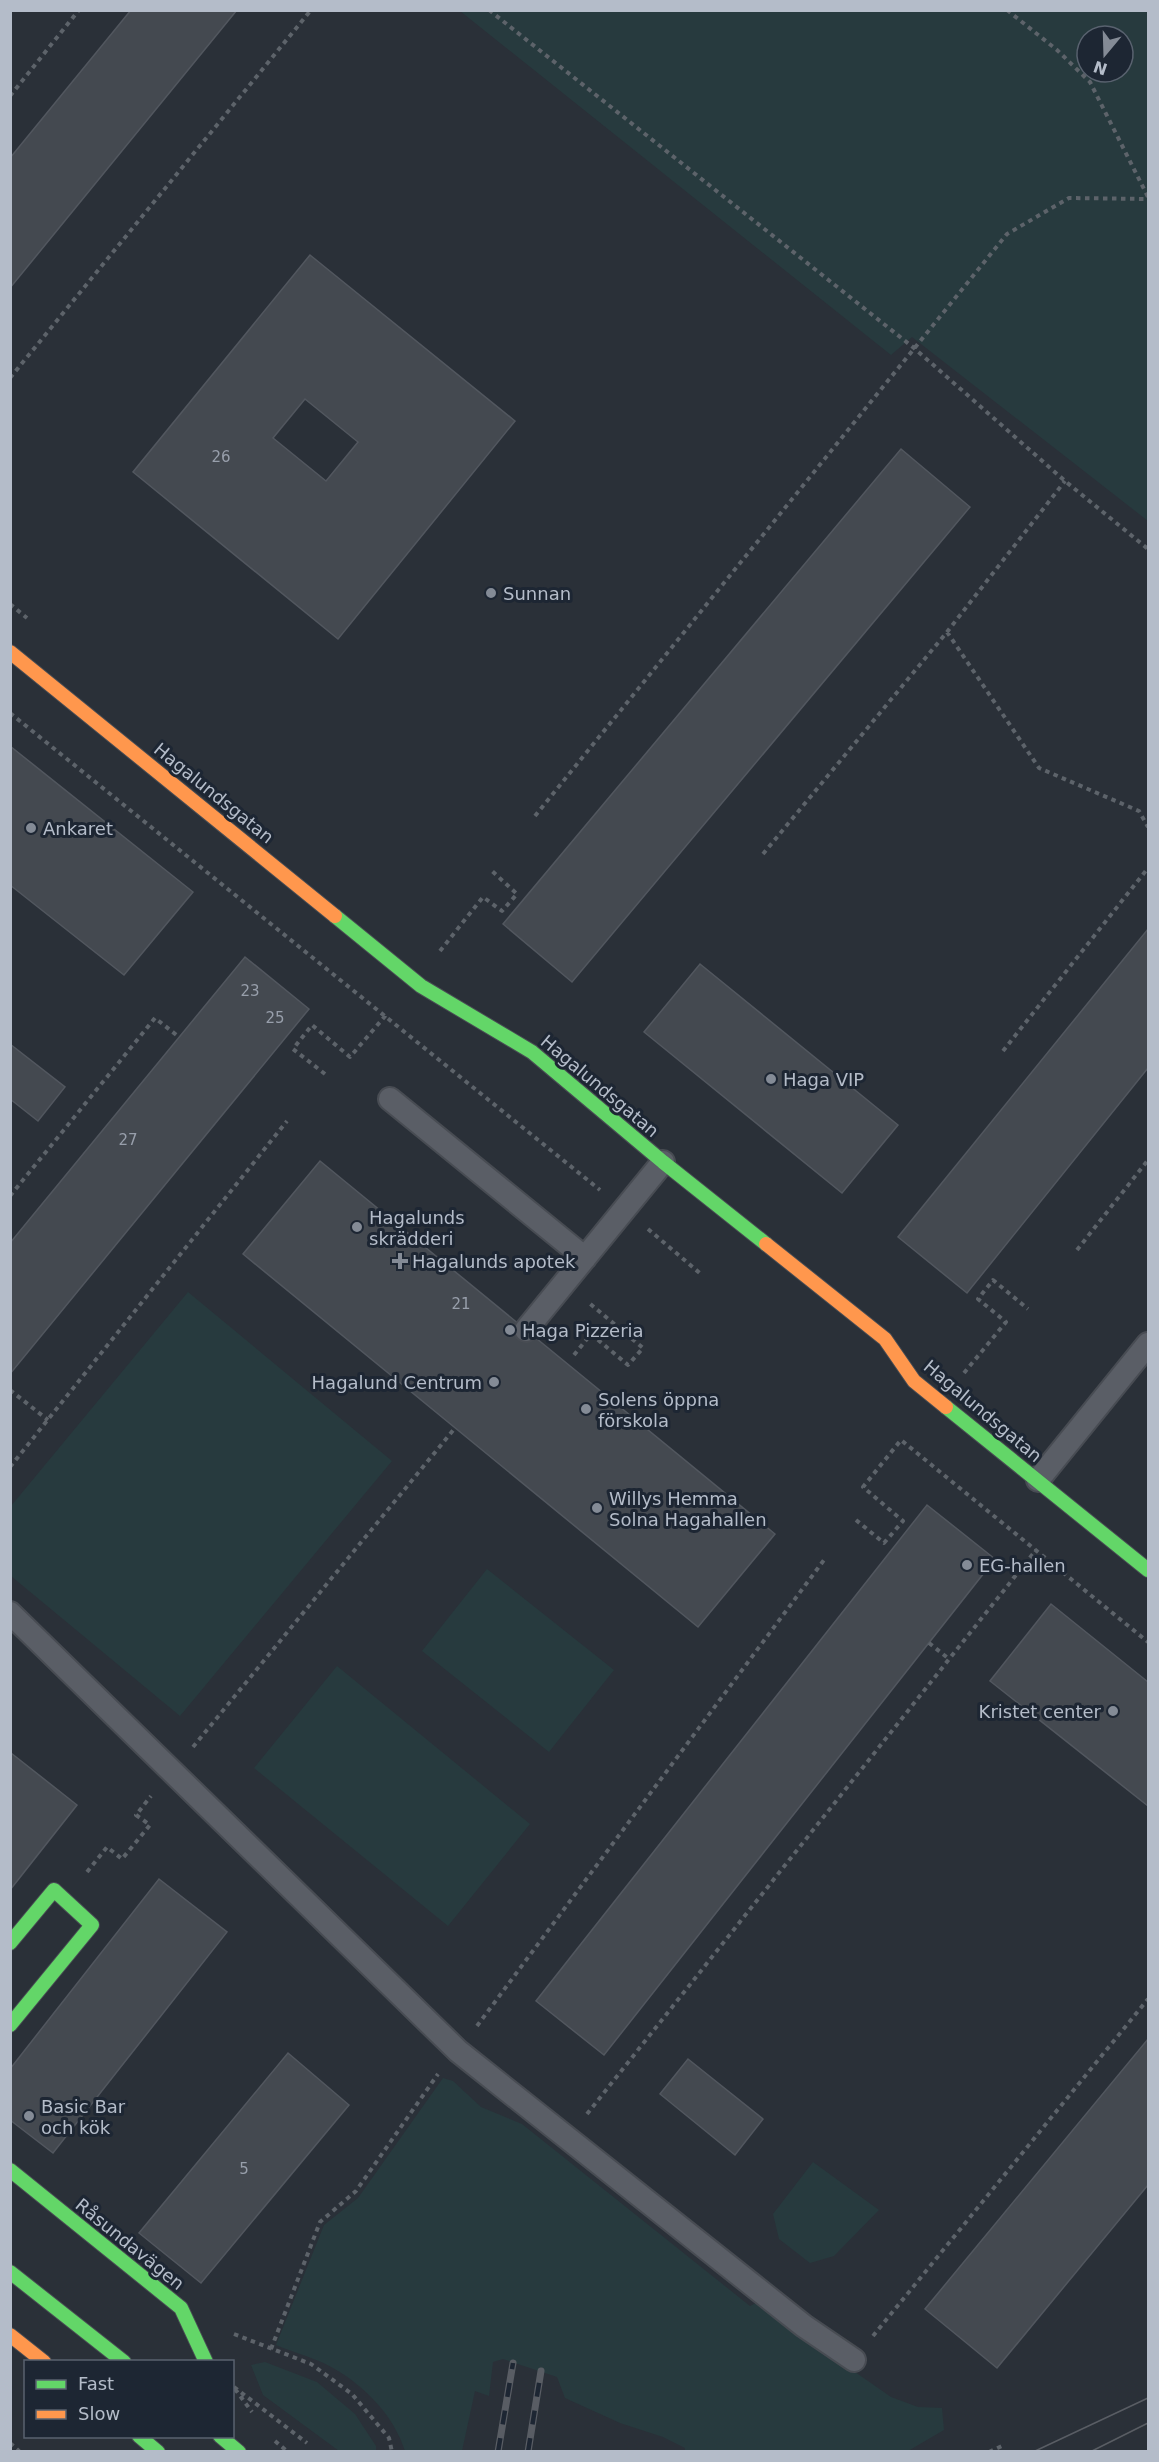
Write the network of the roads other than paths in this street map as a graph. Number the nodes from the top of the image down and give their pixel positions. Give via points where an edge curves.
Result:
1 (10, 652) edge
2 (390, 1099) dead end
3 (663, 1162) junction
4 (585, 1258) junction
5 (526, 1330) dead end
6 (1149, 1344) edge
7 (1038, 1480) junction
8 (1149, 1570) edge
9 (10, 1612) edge
10 (10, 1943) edge
11 (10, 2025) edge
12 (10, 2170) edge
13 (10, 2272) edge
14 (10, 2335) edge
15 (43, 2360) edge
16 (123, 2360) edge
17 (206, 2360) edge
18 (854, 2360) road end
19 (142, 2438) edge
20 (223, 2438) edge
21 (158, 2451) edge
22 (239, 2451) edge

1 - 3 street, Hagalundsgatan via 422,986 532,1052
2 - 4 lane
3 - 4 lane
3 - 7 street, Hagalundsgatan via 885,1340 914,1381
4 - 5 lane
6 - 7 lane
7 - 8 street, Hagalundsgatan
9 - 18 lane via 458,2051 804,2326
10 - 11 street via 54,1890 92,1924
12 - 17 street, Råsundavägen via 181,2308
13 - 16 street
14 - 15 street
19 - 21 street
20 - 22 street

